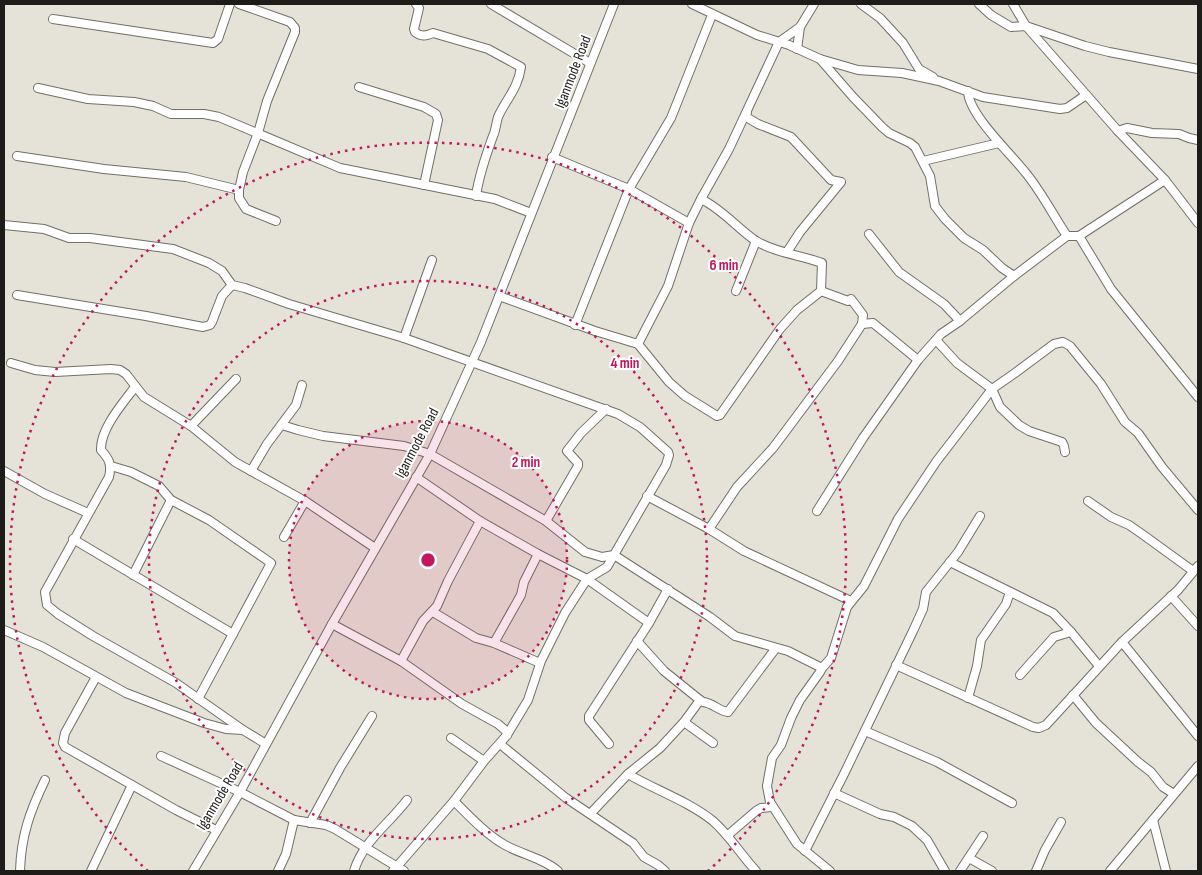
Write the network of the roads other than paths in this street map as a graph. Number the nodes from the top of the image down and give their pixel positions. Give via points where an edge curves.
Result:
1 (229, 4) edge
2 (239, 4) edge
3 (416, 4) edge
4 (491, 4) edge
5 (614, 4) edge
6 (814, 4) edge
7 (861, 4) edge
8 (979, 4) edge
9 (1013, 4) edge
10 (695, 5) edge
11 (712, 15) junction
12 (53, 19) dead end
13 (1026, 26) junction
14 (800, 27) junction
15 (779, 42) junction
16 (797, 49) junction
17 (820, 59) junction
18 (590, 63) junction
19 (1198, 69) edge
20 (939, 80) junction
21 (359, 87) dead end
22 (38, 88) dead end
23 (968, 92) junction
24 (1086, 95) junction
25 (747, 112) junction
26 (1118, 131) junction
27 (258, 133) junction
28 (1198, 140) edge
29 (998, 143) junction
30 (17, 156) dead end
31 (552, 157) junction
32 (923, 161) junction
33 (1165, 180) junction
34 (424, 185) junction
35 (629, 189) junction
36 (239, 190) junction
37 (476, 196) junction
38 (701, 199) junction
39 (531, 213) junction
40 (276, 221) dead end
41 (689, 223) junction
42 (1198, 223) edge
43 (4, 225) edge
44 (870, 234) dead end
45 (1067, 236) junction
46 (1079, 236) junction
47 (756, 241) junction
48 (787, 252) junction
49 (432, 260) dead end
50 (1014, 276) junction
51 (232, 285) junction
52 (736, 291) dead end
53 (821, 292) junction
54 (18, 295) dead end
55 (499, 296) junction
56 (863, 315) junction
57 (960, 322) junction
58 (873, 323) junction
59 (575, 324) junction
60 (862, 324) junction
61 (404, 338) junction
62 (936, 340) junction
63 (638, 344) junction
64 (918, 360) junction
65 (472, 362) junction
66 (11, 363) dead end
67 (236, 379) dead end
68 (302, 385) dead end
69 (135, 387) junction
70 (992, 389) junction
71 (1198, 397) edge
72 (606, 409) junction
73 (282, 425) junction
74 (191, 426) junction
75 (1065, 452) dead end
76 (430, 454) junction
77 (111, 466) junction
78 (4, 471) edge
79 (251, 471) junction
80 (416, 477) junction
81 (647, 496) junction
82 (172, 500) junction
83 (306, 501) junction
84 (1088, 501) dead end
85 (1198, 510) edge
86 (817, 511) dead end
87 (88, 513) junction
88 (980, 516) dead end
89 (480, 521) junction
90 (546, 521) junction
91 (710, 529) junction
92 (284, 537) dead end
93 (74, 539) junction
94 (375, 548) junction
95 (538, 554) junction
96 (614, 555) junction
97 (950, 562) junction
98 (1196, 569) edge
99 (133, 575) junction
100 (587, 579) junction
101 (668, 590) junction
102 (1010, 592) junction
103 (1171, 596) junction
104 (851, 601) junction
105 (433, 612) junction
106 (649, 623) junction
107 (332, 624) junction
108 (1198, 626) edge
109 (4, 630) edge
110 (1071, 632) junction
111 (233, 634) junction
112 (636, 641) junction
113 (1122, 642) junction
114 (494, 643) junction
115 (776, 648) junction
116 (401, 661) junction
117 (540, 663) junction
118 (896, 665) junction
119 (1099, 666) junction
120 (822, 668) junction
121 (1020, 676) dead end
122 (96, 677) junction
123 (1073, 695) junction
124 (968, 698) junction
125 (198, 699) junction
126 (700, 700) junction
127 (372, 716) dead end
128 (684, 722) junction
129 (243, 730) junction
130 (865, 731) junction
131 (507, 735) junction
132 (1198, 736) edge
133 (451, 738) dead end
134 (713, 743) dead end
135 (266, 744) junction
136 (500, 744) junction
137 (609, 744) dead end
138 (161, 756) dead end
139 (484, 761) junction
140 (1198, 766) edge
141 (628, 774) junction
142 (45, 780) dead end
143 (132, 785) junction
144 (240, 792) junction
145 (767, 793) junction
146 (834, 793) junction
147 (1174, 794) junction
148 (407, 800) dead end
149 (454, 801) junction
150 (1012, 803) dead end
151 (771, 806) junction
152 (756, 811) junction
153 (591, 813) junction
154 (294, 820) junction
155 (1153, 820) junction
156 (1061, 822) dead end
157 (310, 824) junction
158 (216, 830) junction
159 (728, 835) junction
160 (983, 836) dead end
161 (365, 849) junction
162 (804, 851) junction
163 (969, 858) junction
164 (398, 870) edge
165 (20, 871) edge
166 (91, 871) edge
167 (193, 871) edge
168 (278, 871) edge
169 (354, 871) edge
170 (558, 871) edge
171 (665, 871) edge
172 (756, 871) edge
173 (830, 871) edge
174 (944, 871) edge
175 (960, 871) edge
176 (992, 871) edge
177 (1036, 871) edge
178 (1110, 871) edge
179 (1166, 871) edge

1 - 12 street via 218,39 213,44
2 - 27 street via 290,22 295,28
3 - 37 street via 419,8 414,29 418,35 433,33 488,49 521,67 520,76 498,119
4 - 18 street
5 - 18 street, Iganmode Road
6 - 14 street
7 - 20 street via 880,18 897,37 919,69
8 - 13 street via 1011,27
9 - 13 street
10 - 11 street
11 - 15 street
11 - 35 street via 671,118
13 - 19 street via 1084,46
13 - 24 street
14 - 15 street
14 - 16 street
15 - 16 street
15 - 25 street
16 - 17 street
17 - 20 street via 858,70
17 - 32 street via 876,121 889,133 910,143
18 - 31 street, Iganmode Road via 571,117
20 - 23 street
21 - 34 street via 424,107 436,114 438,120
22 - 27 street via 88,98 134,102 171,114 219,117
23 - 24 street via 1060,108 1067,108
23 - 29 street via 973,107
24 - 26 street
25 - 38 street
25 - 48 street via 746,117 753,121 791,137 831,180 841,182
26 - 28 street via 1124,128 1179,134
26 - 33 street
27 - 34 street via 340,168
27 - 36 street
29 - 32 street
29 - 45 street via 1026,172
30 - 36 street via 186,177
31 - 35 street
31 - 39 street, Iganmode Road
32 - 50 street via 933,184 935,206 945,219 964,238
33 - 42 street
33 - 46 street
34 - 37 street
35 - 41 street
35 - 59 street
36 - 40 street via 239,198 246,209
37 - 39 street via 495,199
38 - 41 street
38 - 47 street
39 - 55 street, Iganmode Road
41 - 63 street via 668,286
43 - 51 street via 44,229 69,238 172,249 222,271
44 - 57 street via 900,272 944,304
45 - 46 street
45 - 50 street
46 - 71 street via 1111,289
47 - 48 street
47 - 52 street
48 - 53 street via 822,263
49 - 61 street
50 - 57 street
51 - 54 street via 222,296 210,325 203,326
51 - 61 street
53 - 56 street via 848,301 851,299
53 - 63 street via 784,324 717,416 669,382
55 - 59 street
55 - 65 street, Iganmode Road
56 - 58 street
56 - 60 street
57 - 62 street
58 - 60 street
58 - 64 street
59 - 63 street
60 - 91 street via 774,448 736,487
61 - 65 street
62 - 64 street
62 - 70 street via 957,363
64 - 86 street
65 - 72 street
65 - 76 street, Iganmode Road
66 - 69 street via 55,372 111,368 126,374
67 - 74 street
68 - 73 street via 296,405
69 - 74 street via 144,397
69 - 77 street via 101,442 101,450
70 - 75 street via 1000,407 1019,425 1062,442
70 - 85 street via 1054,344 1066,343 1101,384 1125,422 1138,433
70 - 104 street via 936,462 898,519 864,586
72 - 81 street via 634,422 668,452 669,460
72 - 90 street via 568,448 578,466
73 - 76 street via 323,436 404,446
73 - 79 street
74 - 79 street
76 - 80 street, Iganmode Road
76 - 90 street
77 - 82 street via 160,486
77 - 87 street via 109,477
78 - 87 street
79 - 83 street
80 - 89 street
80 - 94 street, Iganmode Road
81 - 91 street
81 - 96 street
82 - 99 street
82 - 111 street via 209,520 271,563
83 - 92 street
83 - 94 street
84 - 98 street
87 - 93 street
88 - 97 street
89 - 95 street
89 - 105 street
90 - 96 street via 585,552 602,557
91 - 104 street via 744,551
93 - 99 street
93 - 125 street via 45,592 47,605
94 - 107 street, Iganmode Road
95 - 100 street
95 - 114 street via 521,595
96 - 100 street via 607,566
96 - 101 street
97 - 102 street
97 - 118 street via 926,592 923,609
98 - 103 street
99 - 111 street
100 - 106 street
100 - 117 street via 565,613
101 - 106 street
101 - 115 street via 735,636
102 - 110 street via 1053,613
102 - 124 street via 1006,604 981,640
103 - 108 street
103 - 113 street
104 - 120 street via 831,658
105 - 114 street via 476,638
105 - 116 street via 423,622
106 - 112 street
107 - 116 street
107 - 135 street, Iganmode Road
109 - 122 street via 43,647
110 - 119 street
110 - 121 street via 1054,637
111 - 125 street
112 - 126 street via 664,671
112 - 137 street via 589,716
113 - 119 street
113 - 132 street
114 - 117 street
115 - 120 street
115 - 126 street via 728,712
116 - 131 street via 462,704 498,724
117 - 131 street via 528,700
118 - 124 street
118 - 130 street
119 - 123 street
120 - 145 street via 800,700 772,758
122 - 129 street via 126,693 191,719 226,730
122 - 143 street via 65,733 64,746
123 - 124 street via 1046,725 1039,728
123 - 147 street via 1096,722
125 - 129 street
126 - 128 street
127 - 157 street
128 - 134 street
128 - 141 street via 660,748
129 - 135 street
130 - 146 street
130 - 150 street via 937,762
131 - 136 street
133 - 139 street
135 - 144 street, Iganmode Road
136 - 139 street
136 - 153 street via 566,798
138 - 144 street
139 - 149 street
140 - 147 street
141 - 153 street
141 - 159 street via 691,807
142 - 165 street via 27,822
143 - 158 street
143 - 166 street
144 - 154 street
144 - 158 street, Iganmode Road
145 - 151 street
145 - 152 street
146 - 162 street
146 - 174 street via 912,826 928,840
147 - 155 street
148 - 161 street
149 - 164 street
149 - 170 street via 504,845
151 - 152 street
151 - 162 street
152 - 159 street
153 - 171 street via 634,843 644,857
154 - 157 street
154 - 168 street via 286,854
155 - 178 street
155 - 179 street
156 - 177 street
157 - 161 street via 335,829
158 - 167 street, Iganmode Road
159 - 172 street
160 - 163 street
161 - 164 street
161 - 169 street
162 - 173 street
163 - 175 street
163 - 176 street

